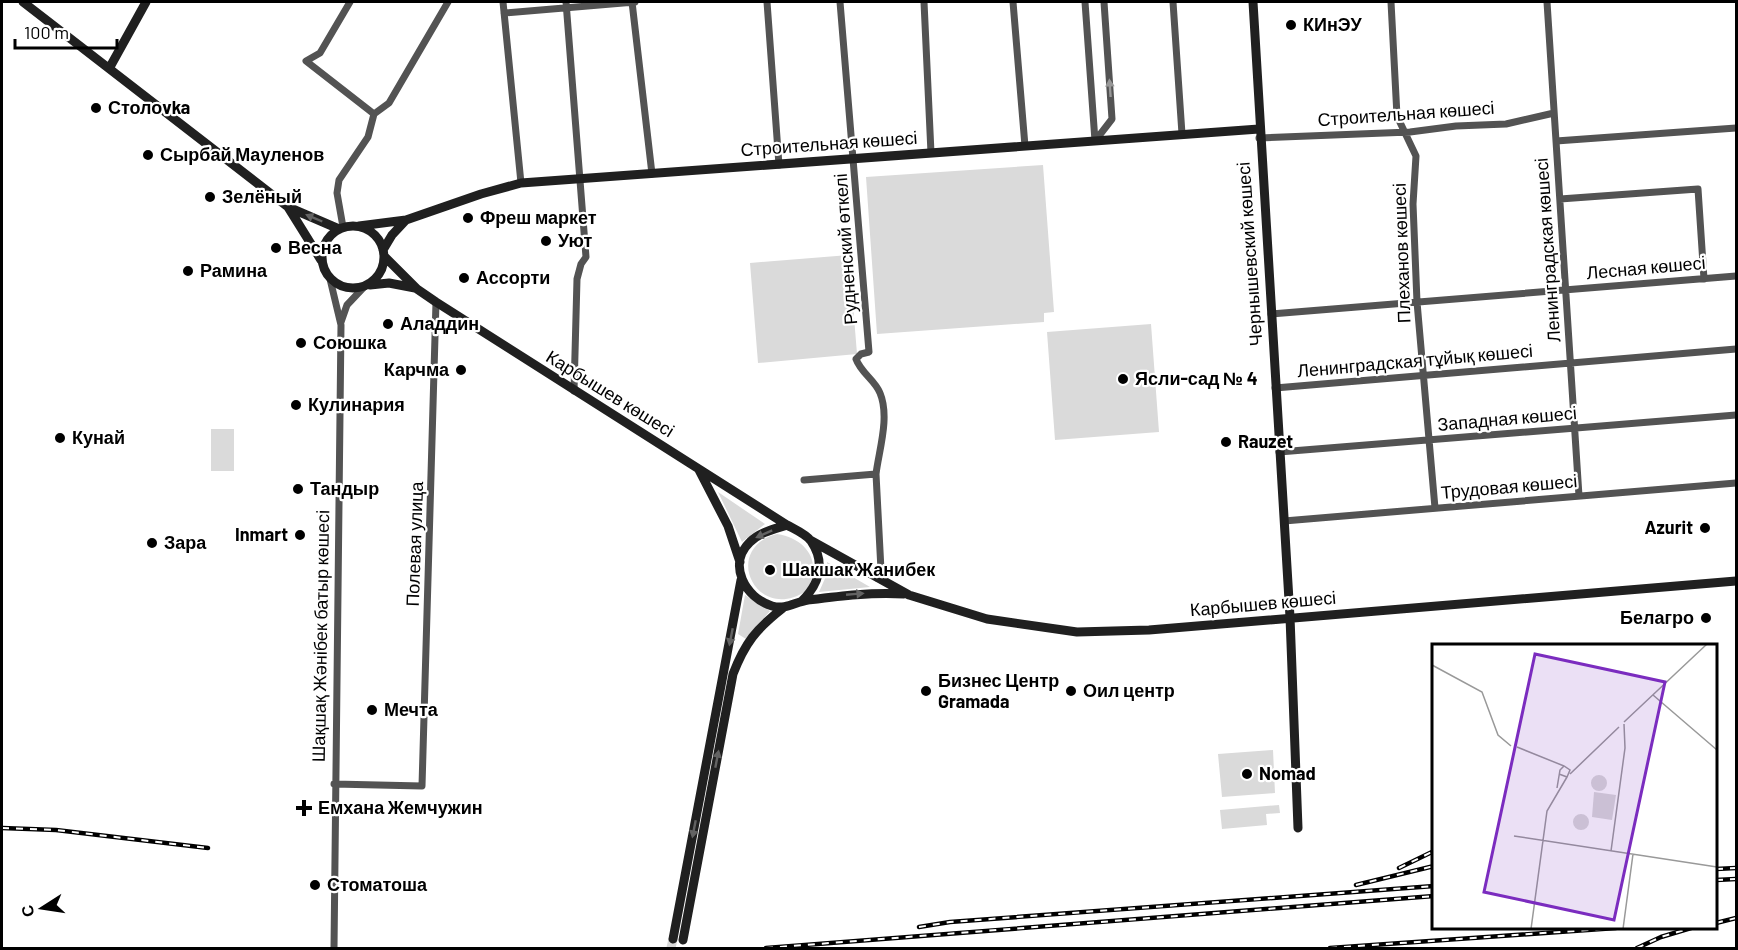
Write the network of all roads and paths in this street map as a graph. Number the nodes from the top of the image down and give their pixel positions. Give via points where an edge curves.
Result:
1 (23, 2) edge
2 (146, 2) edge
3 (350, 2) edge
4 (448, 2) edge
5 (503, 2) edge
6 (633, 2) edge
7 (767, 2) edge
8 (840, 2) edge
9 (924, 2) edge
10 (1013, 2) edge
11 (1085, 2) edge
12 (1104, 2) edge
13 (1173, 2) edge
14 (1253, 2) edge
15 (1391, 2) edge
16 (1547, 2) edge
17 (566, 5) edge
18 (504, 13) junction
19 (110, 67) junction
20 (1554, 113) junction
21 (374, 114) junction
22 (1737, 128) edge
23 (1407, 133) junction
24 (1182, 134) junction
25 (1259, 134) junction
26 (1095, 141) junction
27 (1556, 141) junction
28 (1025, 146) junction
29 (931, 153) junction
30 (854, 159) junction
31 (779, 165) junction
32 (652, 174) junction
33 (580, 178) junction
34 (521, 183) junction
35 (1560, 199) junction
36 (288, 207) junction
37 (406, 220) junction
38 (359, 226) junction
39 (341, 228) junction
40 (384, 253) junction
41 (321, 260) junction
42 (1737, 276) edge
43 (330, 279) junction
44 (1704, 279) junction
45 (366, 286) junction
46 (417, 289) junction
47 (1566, 290) junction
48 (436, 302) junction
49 (1417, 302) junction
50 (1270, 314) junction
51 (341, 325) junction
52 (1737, 349) edge
53 (1571, 363) junction
54 (1424, 375) junction
55 (1275, 388) junction
56 (574, 391) junction
57 (1737, 415) edge
58 (1575, 428) junction
59 (1429, 440) junction
60 (1279, 452) junction
61 (698, 468) junction
62 (876, 474) junction
63 (804, 480) dead end
64 (1737, 483) edge
65 (1580, 496) junction
66 (1435, 508) junction
67 (1284, 521) junction
68 (787, 525) junction
69 (810, 540) junction
70 (740, 562) junction
71 (877, 578) junction
72 (741, 580) junction
73 (1737, 581) edge
74 (909, 595) junction
75 (802, 601) junction
76 (783, 608) junction
77 (1290, 617) junction
78 (334, 784) junction
79 (1298, 828) dead end
80 (673, 939) tunnel mouth
81 (684, 940) tunnel mouth
82 (334, 948) edge

1 - 19 main road
2 - 19 main road
3 - 21 street via 320,53 306,61
4 - 21 street via 389,103
5 - 18 street
6 - 17 street
6 - 32 street
7 - 31 street
8 - 30 street, Рудненский өткелі
9 - 29 street
10 - 28 street
11 - 26 street
26 -> 12 street via 1112,119
13 - 24 street
14 - 25 main road, Чернышевский көшесі
15 - 23 street, Плеханов көшесі via 1397,116
16 - 20 street, Ленинградская көшесі
17 - 18 street
17 - 33 street
18 - 34 street
19 - 36 main road
20 - 23 street, Строительная көшесі via 1506,124
20 - 27 street, Ленинградская көшесі
21 - 39 street via 368,137 339,180
22 - 27 street
23 - 25 street, Строительная көшесі
23 - 49 street, Плеханов көшесі via 1416,156 1413,204
24 - 25 main road, Строительная көшесі
24 - 26 main road, Строительная көшесі
25 - 50 main road, Чернышевский көшесі
26 - 28 main road, Строительная көшесі
27 - 35 street, Ленинградская көшесі
28 - 29 main road, Строительная көшесі
29 - 30 main road, Строительная көшесі
30 - 31 main road, Строительная көшесі
30 - 62 street, Рудненский өткелі via 869,352 856,359 881,394 884,409
31 - 32 main road, Строительная көшесі
32 - 33 main road, Строительная көшесі
33 - 34 main road, Строительная көшесі
33 - 56 street via 586,257 577,279
34 - 37 main road, Строительная көшесі
35 - 44 street via 1698,189
35 - 47 street, Ленинградская көшесі
39 -> 36 main road
36 - 41 main road
37 - 38 main road, Строительная көшесі
37 - 40 main road via 392,235
38 - 39 main road
38 - 40 main road via 375,234
39 - 41 main road via 325,242
40 - 45 main road via 381,272
40 - 46 main road
41 - 43 main road
42 - 44 street, Лесная көшесі
43 - 45 main road via 346,288
43 - 51 street, Шақшақ Жәнібек батыр көшесі
44 - 47 street, Лесная көшесі
45 - 46 main road via 389,283
45 - 51 street, Шақшақ Жәнібек батыр көшесі via 347,305
46 - 48 main road, Карбышев көшесі
47 - 49 street, Лесная көшесі
47 - 53 street, Ленинградская көшесі
48 - 56 main road, Карбышев көшесі
48 - 78 street, Полевая улица via 422,786
49 - 50 street, Лесная көшесі
49 - 54 street, Плеханов көшесі
50 - 55 main road, Чернышевский көшесі
51 - 78 street, Шақшақ Жәнібек батыр көшесі
52 - 53 street, Ленинградская тұйық көшесі
53 - 54 street, Ленинградская тұйық көшесі
53 - 58 street, Ленинградская көшесі
54 - 55 street, Ленинградская тұйық көшесі
54 - 59 street, Плеханов көшесі
55 - 60 main road, Чернышевский көшесі
56 - 61 main road, Карбышев көшесі
57 - 58 street, Западная көшесі
58 - 59 street, Западная көшесі
58 - 65 street, Ленинградская көшесі
59 - 60 street, Западная көшесі
59 - 66 street, Плеханов көшесі
60 - 67 main road, Чернышевский көшесі
61 - 68 main road, Карбышев көшесі
61 - 70 main road via 728,526
62 - 63 street
62 - 71 street via 881,570
64 - 65 street, Трудовая көшесі
65 - 66 street, Трудовая көшесі
66 - 67 street, Трудовая көшесі
67 - 77 main road, Чернышевский көшесі
68 - 69 main road
68 -> 70 main road via 757,536 748,544
69 - 71 main road, Карбышев көшесі
69 - 75 main road via 820,563 819,575
70 - 72 main road
71 - 74 main road, Карбышев көшесі
72 - 76 main road via 759,600
72 -> 80 main road
73 - 77 main road, Карбышев көшесі
75 -> 74 main road via 871,593
74 - 77 main road, Карбышев көшесі via 987,619 1077,632 1149,630
75 - 76 main road
81 -> 76 main road via 733,674 744,648 760,626
77 - 79 main road, Чернышевский көшесі
78 - 82 street, Шақшақ Жәнібек батыр көшесі

